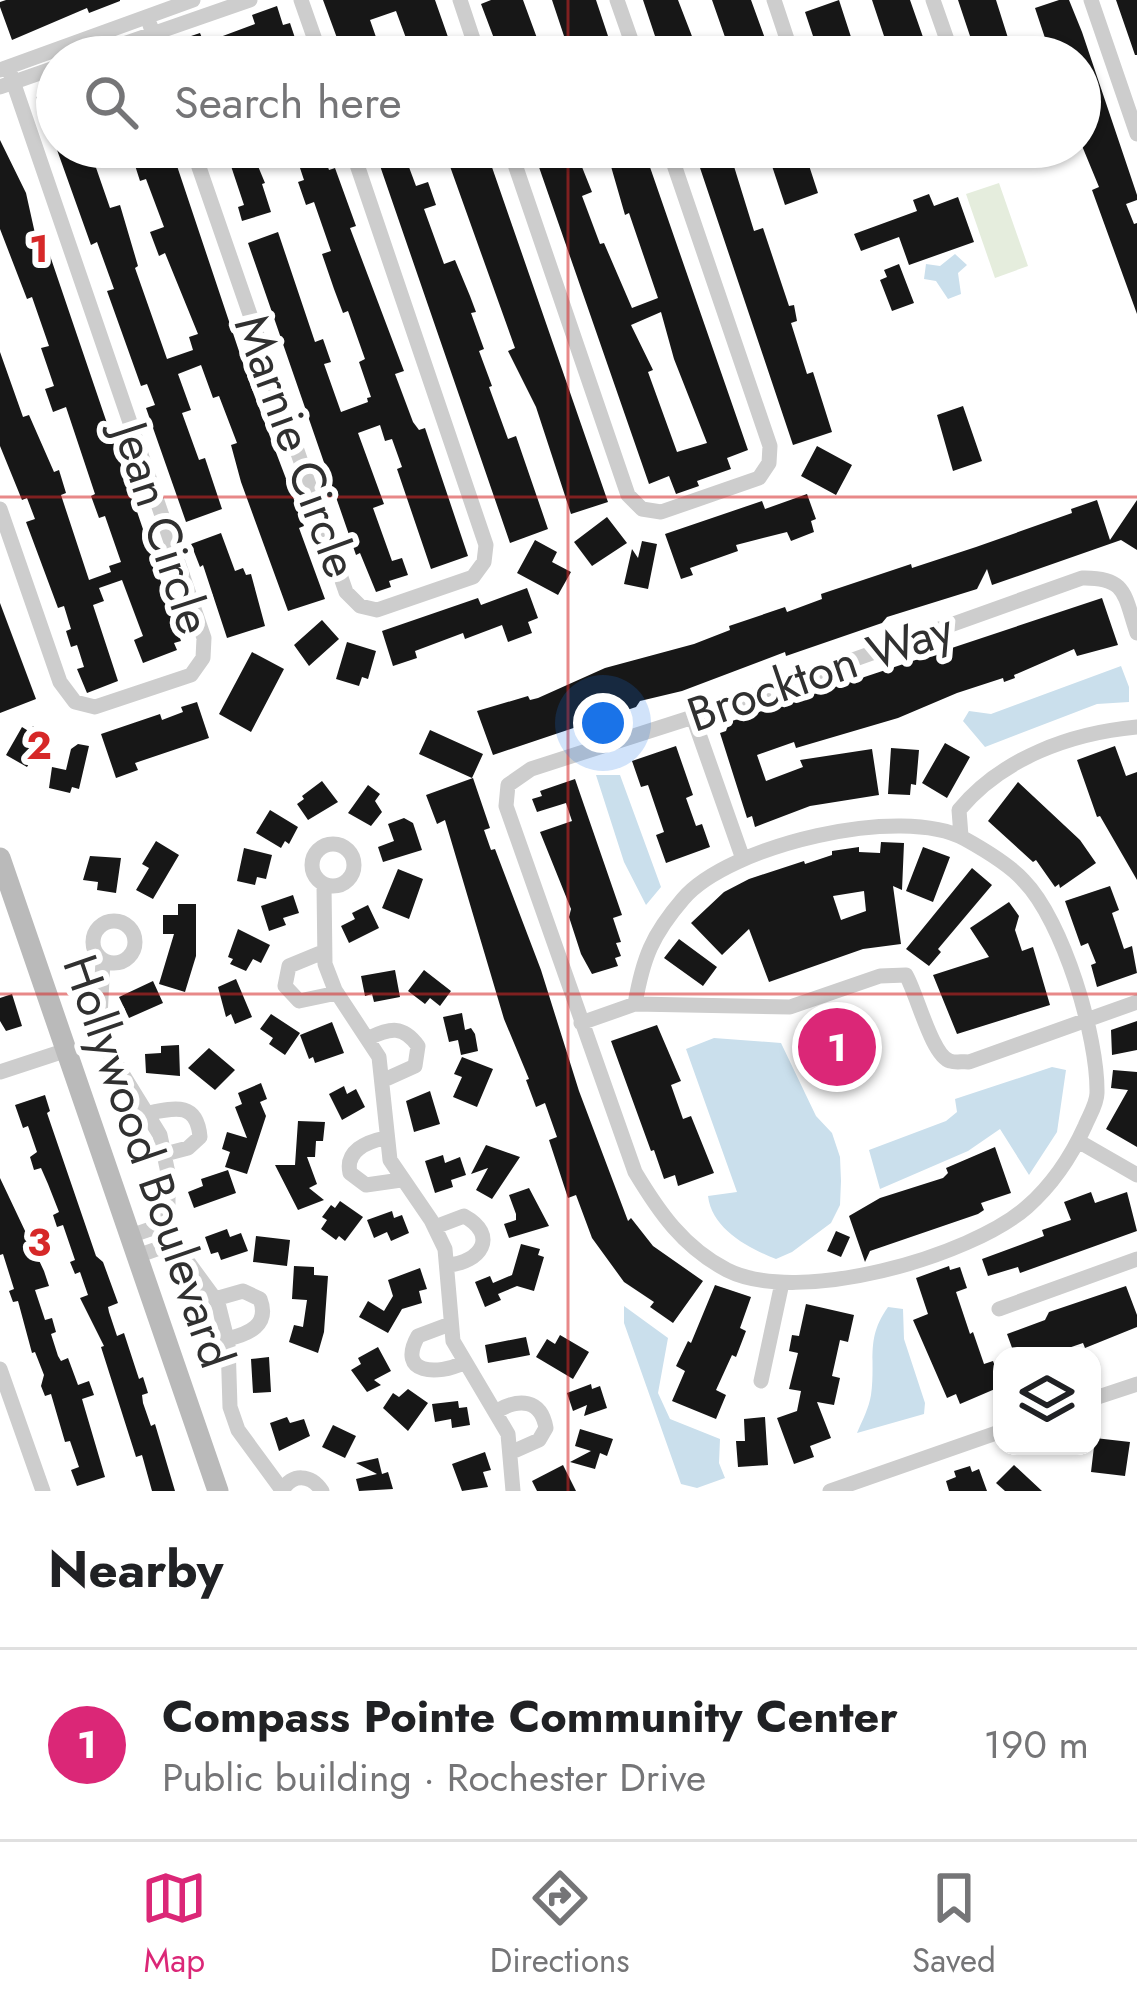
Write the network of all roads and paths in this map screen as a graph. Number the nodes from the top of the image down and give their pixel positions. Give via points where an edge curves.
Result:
1 (193, 0) edge
2 (250, 0) edge
3 (301, 0) edge
4 (460, 0) edge
5 (617, 0) edge
6 (774, 0) edge
7 (933, 0) edge
8 (1091, 0) edge
9 (150, 25) junction
10 (119, 36) edge
11 (128, 36) edge
12 (154, 36) edge
13 (314, 36) edge
14 (472, 36) edge
15 (630, 36) edge
16 (786, 36) edge
17 (945, 36) edge
18 (36, 65) edge
19 (36, 71) edge
20 (5, 76) edge
21 (1137, 134) edge
22 (36, 164) edge
23 (38, 168) edge
24 (199, 168) edge
25 (358, 168) edge
26 (516, 168) edge
27 (675, 168) edge
28 (0, 509) edge
29 (1137, 633) edge
30 (693, 717) junction
31 (1137, 727) edge
32 (961, 836) junction
33 (0, 858) edge
34 (743, 859) junction
35 (324, 884) dead end
36 (322, 952) junction
37 (104, 960) dead end
38 (337, 993) junction
39 (1137, 1002) edge
40 (635, 1004) junction
41 (1087, 1020) junction
42 (581, 1023) junction
43 (369, 1038) junction
44 (67, 1049) junction
45 (0, 1072) edge
46 (383, 1080) junction
47 (149, 1113) junction
48 (385, 1138) junction
49 (1078, 1141) junction
50 (165, 1154) junction
51 (1137, 1174) edge
52 (401, 1180) junction
53 (168, 1223) junction
54 (435, 1227) junction
55 (174, 1244) junction
56 (134, 1246) junction
57 (1137, 1259) edge
58 (447, 1265) junction
59 (782, 1283) junction
60 (215, 1299) junction
61 (1000, 1309) dead end
62 (450, 1324) junction
63 (227, 1340) junction
64 (464, 1363) junction
65 (0, 1369) edge
66 (761, 1381) dead end
67 (1137, 1384) edge
68 (1101, 1397) edge
69 (497, 1412) junction
70 (993, 1434) edge
71 (512, 1452) junction
72 (282, 1490) edge
73 (43, 1491) edge
74 (218, 1491) edge
75 (322, 1491) edge
76 (513, 1491) edge
77 (830, 1491) edge

1 - 9 street
2 - 9 street
3 - 13 street
4 - 14 street
5 - 15 street
6 - 16 street
7 - 17 street
8 - 21 street
9 - 10 street
9 - 11 street
9 - 12 street
18 - 20 street
19 - 20 street
20 - 22 street, Jean Circle
23 - 28 street, Jean Circle via 204,638 191,675 95,707 75,702 60,682
24 - 25 street, Marnie Circle via 346,592 377,610 473,577 487,545
26 - 27 street via 628,495 642,509 661,512 759,478 770,446
29 - 30 street, Brockton Way via 1122,587 1082,578
30 - 34 street
30 - 42 street, Brockton Way via 531,769 508,785 506,806
31 - 32 street via 1091,733 1013,763 959,810
32 - 34 street via 865,826
32 - 41 street via 1024,880 1062,940
33 - 44 street, Hollywood Boulevard
34 - 40 street via 686,895 644,956
35 - 36 street
36 - 38 street
36 - 38 street via 289,966 286,986 299,1001
37 - 47 street via 107,1049
38 - 43 street
39 - 41 street
40 - 41 street via 790,1006 906,975 937,1053 969,1062
40 - 42 street
41 - 49 street via 1098,1096
42 - 59 street via 657,1211 688,1245 730,1271
43 - 46 street
43 - 46 street via 403,1030 418,1048 416,1066
44 - 45 street
44 - 56 street, Hollywood Boulevard
46 - 48 street
47 - 50 street
47 - 50 street via 181,1107 200,1128 196,1144
48 - 52 street
48 - 52 street via 355,1152 350,1173 366,1185
49 - 51 street
49 - 59 street via 1024,1210 981,1237 862,1277
50 - 53 street
52 - 54 street
53 - 55 street
53 - 56 street
54 - 58 street
54 - 58 street via 464,1216 484,1238 476,1256
55 - 56 street
55 - 60 street
56 - 74 street, Hollywood Boulevard
57 - 61 street
58 - 62 street
59 - 66 street
60 - 63 street
60 - 63 street via 243,1291 264,1310 260,1324
62 - 64 street
62 - 64 street via 418,1336 413,1357 430,1372
63 - 72 street via 234,1420
64 - 69 street
65 - 73 street
67 - 68 street
69 - 71 street
69 - 71 street via 525,1402 543,1415 544,1434
70 - 77 street
71 - 76 street
72 - 75 street via 304,1477

